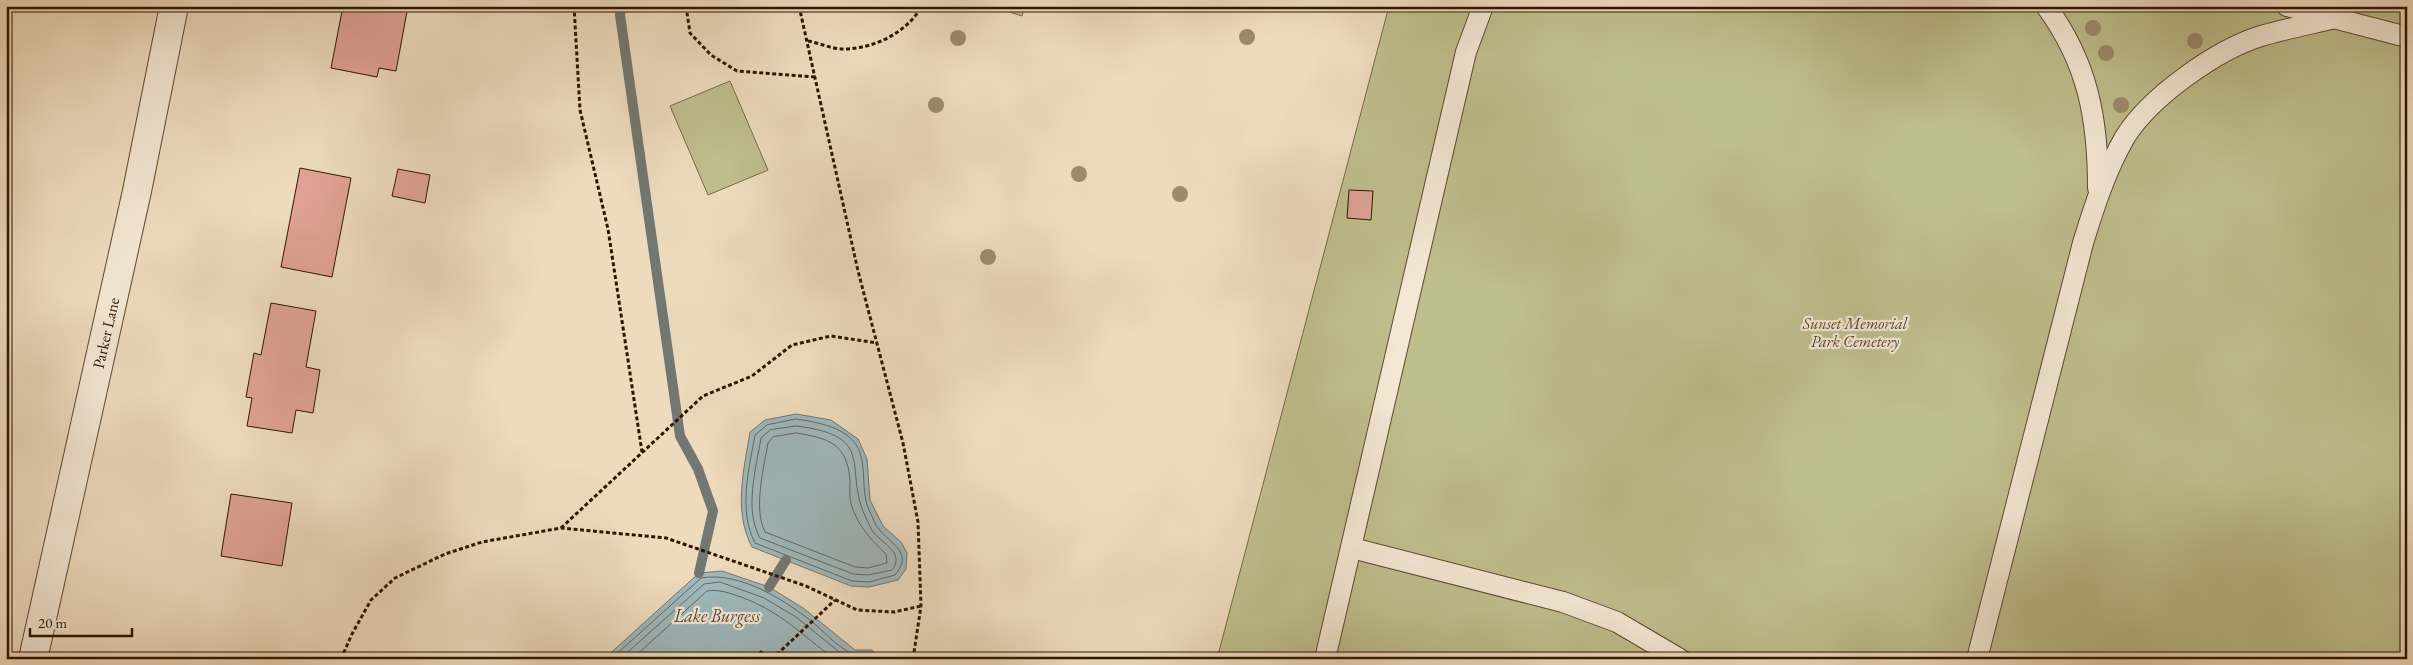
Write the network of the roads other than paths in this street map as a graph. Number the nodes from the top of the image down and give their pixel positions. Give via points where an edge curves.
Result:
1 (174, 6) edge
2 (1483, 6) edge
3 (2046, 6) edge
4 (2288, 6) edge
5 (2335, 18) junction
6 (2407, 37) edge
7 (2098, 193) junction
8 (1352, 548) junction
9 (33, 659) edge
10 (1325, 659) edge
11 (1680, 659) edge
12 (1977, 659) edge

1 - 9 street, Parker Lane via 138,192
2 - 8 lane via 1466,52
3 - 7 lane via 2061,26 2082,70 2091,105 2098,160
4 - 5 lane
5 - 6 lane
5 - 7 lane via 2260,36 2198,68 2159,98 2126,136
7 - 12 lane
8 - 10 lane
8 - 11 lane via 1563,602 1617,622

